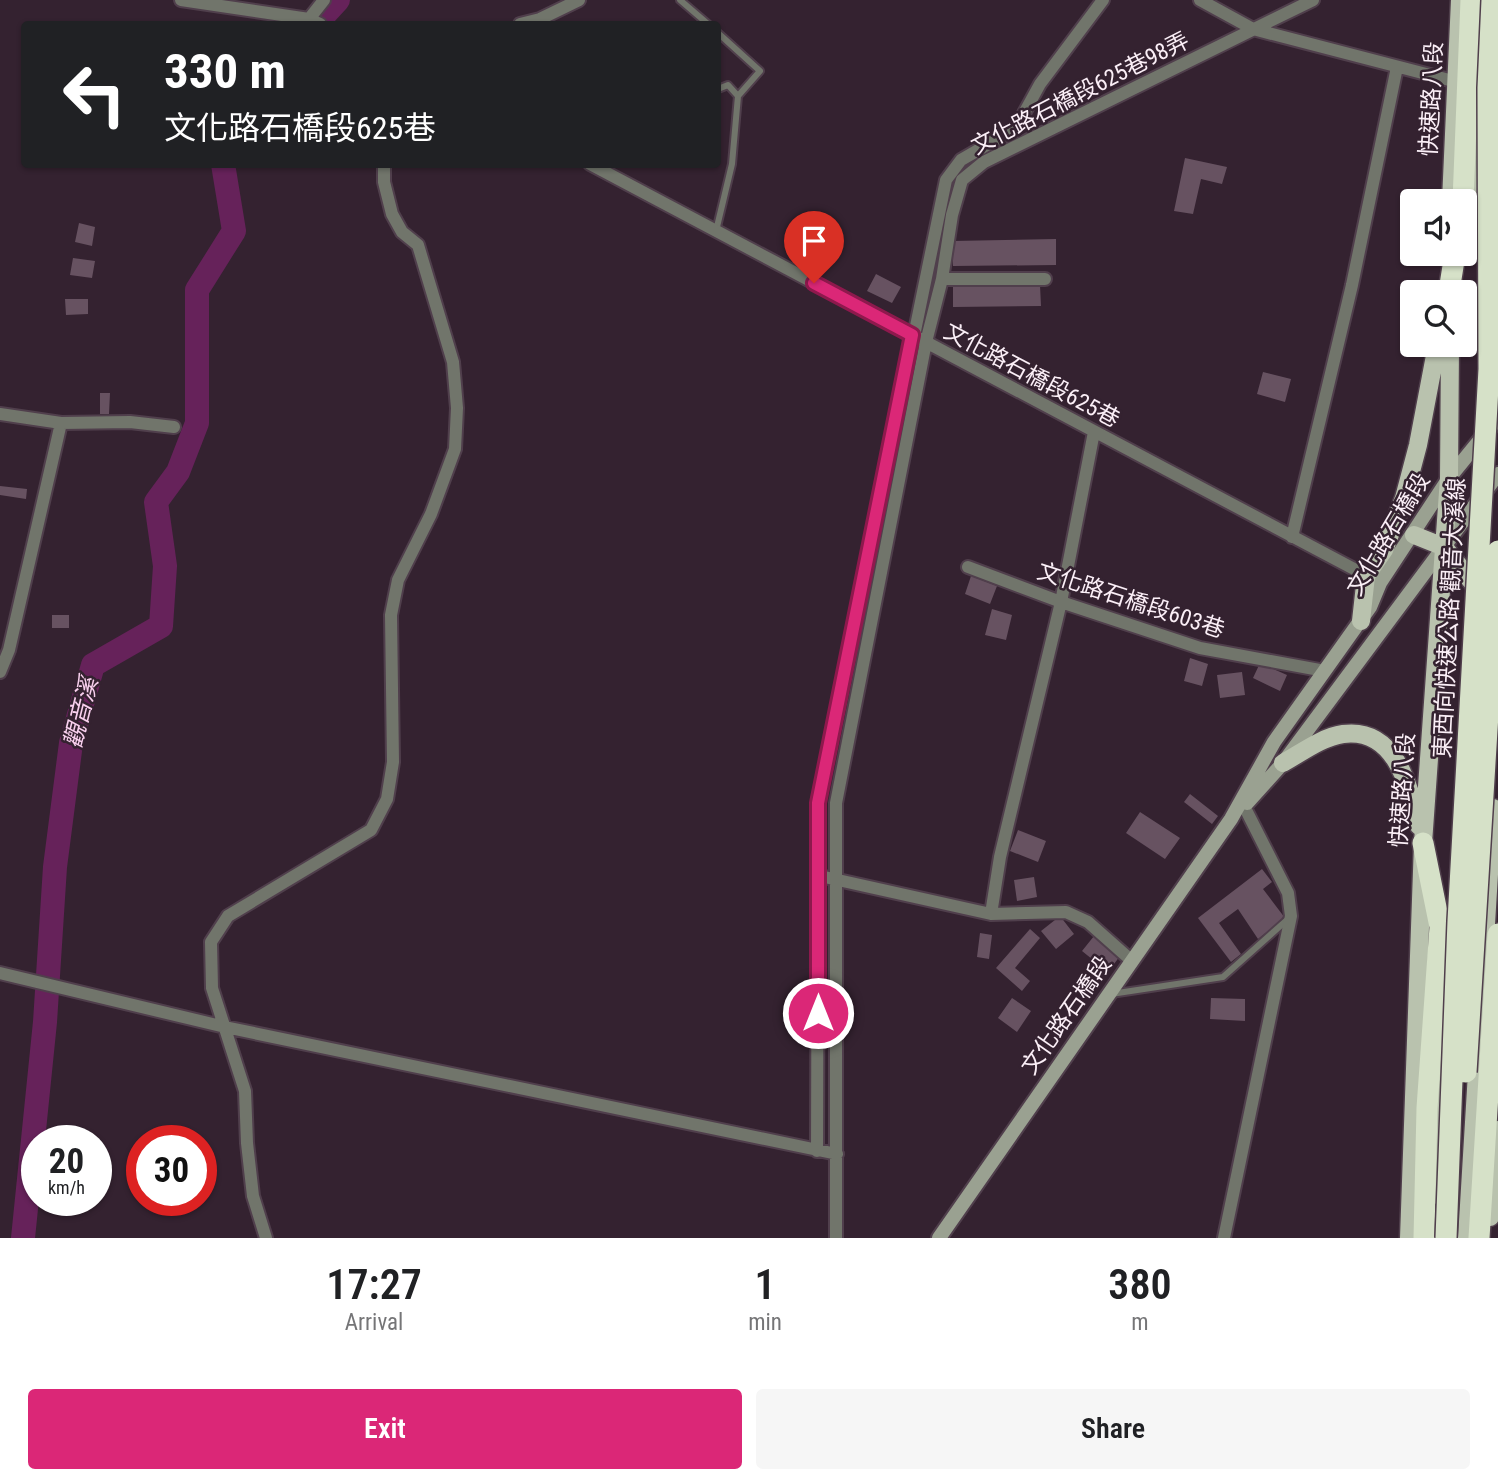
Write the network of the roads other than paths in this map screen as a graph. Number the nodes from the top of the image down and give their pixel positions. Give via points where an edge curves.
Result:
1 (181, 0) edge
2 (324, 0) edge
3 (579, 0) edge
4 (680, 0) edge
5 (1103, 0) edge
6 (1200, 0) edge
7 (1313, 0) edge
8 (1460, 0) edge
9 (1471, 0) edge
10 (1482, 0) edge
11 (1492, 0) edge
12 (309, 21) edge
13 (315, 21) edge
14 (532, 21) edge
15 (704, 21) edge
16 (1253, 29) junction
17 (721, 36) edge
18 (1397, 67) junction
19 (1457, 82) junction
20 (721, 88) edge
21 (738, 96) junction
22 (384, 168) edge
23 (598, 168) edge
24 (1452, 189) edge
25 (1464, 189) edge
26 (1476, 189) edge
27 (716, 231) junction
28 (942, 279) junction
29 (1045, 279) dead end
30 (912, 335) junction
31 (1477, 336) edge
32 (926, 342) junction
33 (1435, 357) edge
34 (1450, 357) edge
35 (1498, 357) edge
36 (0, 414) edge
37 (1498, 418) edge
38 (61, 423) junction
39 (174, 427) dead end
40 (1094, 432) junction
41 (1498, 474) edge
42 (1449, 478) junction
43 (1414, 535) junction
44 (1292, 537) junction
45 (1444, 547) junction
46 (1498, 551) edge
47 (968, 566) dead end
48 (1373, 580) junction
49 (1061, 602) junction
50 (1498, 618) edge
51 (1361, 621) joint
52 (1325, 671) junction
53 (0, 672) edge
54 (1498, 750) edge
55 (1283, 764) junction
56 (1244, 806) junction
57 (1231, 819) junction
58 (1423, 843) junction
59 (820, 876) junction
60 (839, 880) junction
61 (991, 914) junction
62 (1291, 916) junction
63 (1498, 934) edge
64 (1132, 961) junction
65 (0, 973) edge
66 (1109, 995) junction
67 (225, 1027) junction
68 (1498, 1130) edge
69 (817, 1151) junction
70 (837, 1154) junction
71 (266, 1238) edge
72 (836, 1238) edge
73 (939, 1238) edge
74 (1224, 1238) edge
75 (1409, 1238) edge
76 (1424, 1238) edge
77 (1436, 1238) edge
78 (1446, 1238) edge
79 (1456, 1238) edge
80 (1467, 1238) edge
81 (1479, 1238) edge
82 (1489, 1238) edge

1 - 12 street
2 - 13 street
3 - 14 street
4 - 15 lane
5 - 30 street via 1040,83 1016,128 961,160 946,180
6 - 16 street
7 - 16 street, 文化路石橋段625巷98弄
8 - 19 main road, 快速路八段
9 - 25 highway
10 - 26 main road
11 - 78 highway, 東西向快速公路 觀音大溪線, bridge via 1489,369 1458,921
16 - 18 street
16 - 28 street, 文化路石橋段625巷98弄 via 984,162 962,180
17 - 21 lane via 760,71
18 - 19 street
18 - 44 street via 1352,285
19 - 24 main road, 快速路八段
20 - 21 lane via 728,85
21 - 27 lane via 732,164
22 - 67 street via 392,214 402,232 418,245 453,362 455,449 431,514 398,580 391,615 393,762 387,799 371,830 228,916 211,942 210,967
23 - 27 street, 文化路石橋段625巷
27 - 30 street, 文化路石橋段625巷
28 - 29 street
28 - 32 street, 文化路石橋段625巷98弄
30 - 32 street, 文化路石橋段625巷
30 - 59 street via 818,803
31 - 35 main road
32 - 40 street, 文化路石橋段625巷
32 - 60 street, 文化路石橋段625巷98弄 via 836,803
33 - 48 main road via 1404,498
34 - 42 main road, 快速路八段
36 - 38 street
37 - 42 main road, 文化路石橋段
38 - 39 street
38 - 53 street via 9,650
40 - 44 street, 文化路石橋段625巷
40 - 49 street
41 - 45 main road, 文化路石橋段
42 - 43 main road, 文化路石橋段
42 - 45 main road, 快速路八段
43 - 45 main road
43 - 48 main road, 文化路石橋段
44 - 48 street, 文化路石橋段625巷
45 - 50 main road
45 - 55 main road, 文化路石橋段
45 - 58 main road, 快速路八段
46 - 79 highway, 東西向快速公路 觀音大溪線, bridge
47 - 49 street, 文化路石橋段603巷
48 - 51 main road
49 - 52 street, 文化路石橋段603巷 via 1200,648
49 - 61 street via 1000,857
51 - 52 main road, 文化路石橋段
52 - 57 main road, 文化路石橋段 via 1274,742
54 - 80 main road
55 - 56 main road, 文化路石橋段
55 - 58 main road via 1345,734 1375,740 1391,752 1408,782
56 - 57 main road, 文化路石橋段
56 - 62 street via 1288,893
57 - 64 main road, 文化路石橋段
58 - 75 main road, 快速路八段
58 - 76 highway via 1440,927 1427,1108
58 - 77 main road via 1445,893
59 - 60 street
59 - 69 street
60 - 61 street
60 - 70 street, 文化路石橋段625巷98弄
61 - 64 street via 1066,912 1088,922
62 - 66 lane via 1223,977
62 - 74 street
63 - 81 highway
64 - 66 main road, 文化路石橋段
65 - 67 street
66 - 73 main road, 文化路石橋段
67 - 69 street
67 - 71 street via 245,1091 253,1196
68 - 82 main road
69 - 70 street
70 - 72 street, 文化路石橋段625巷98弄

